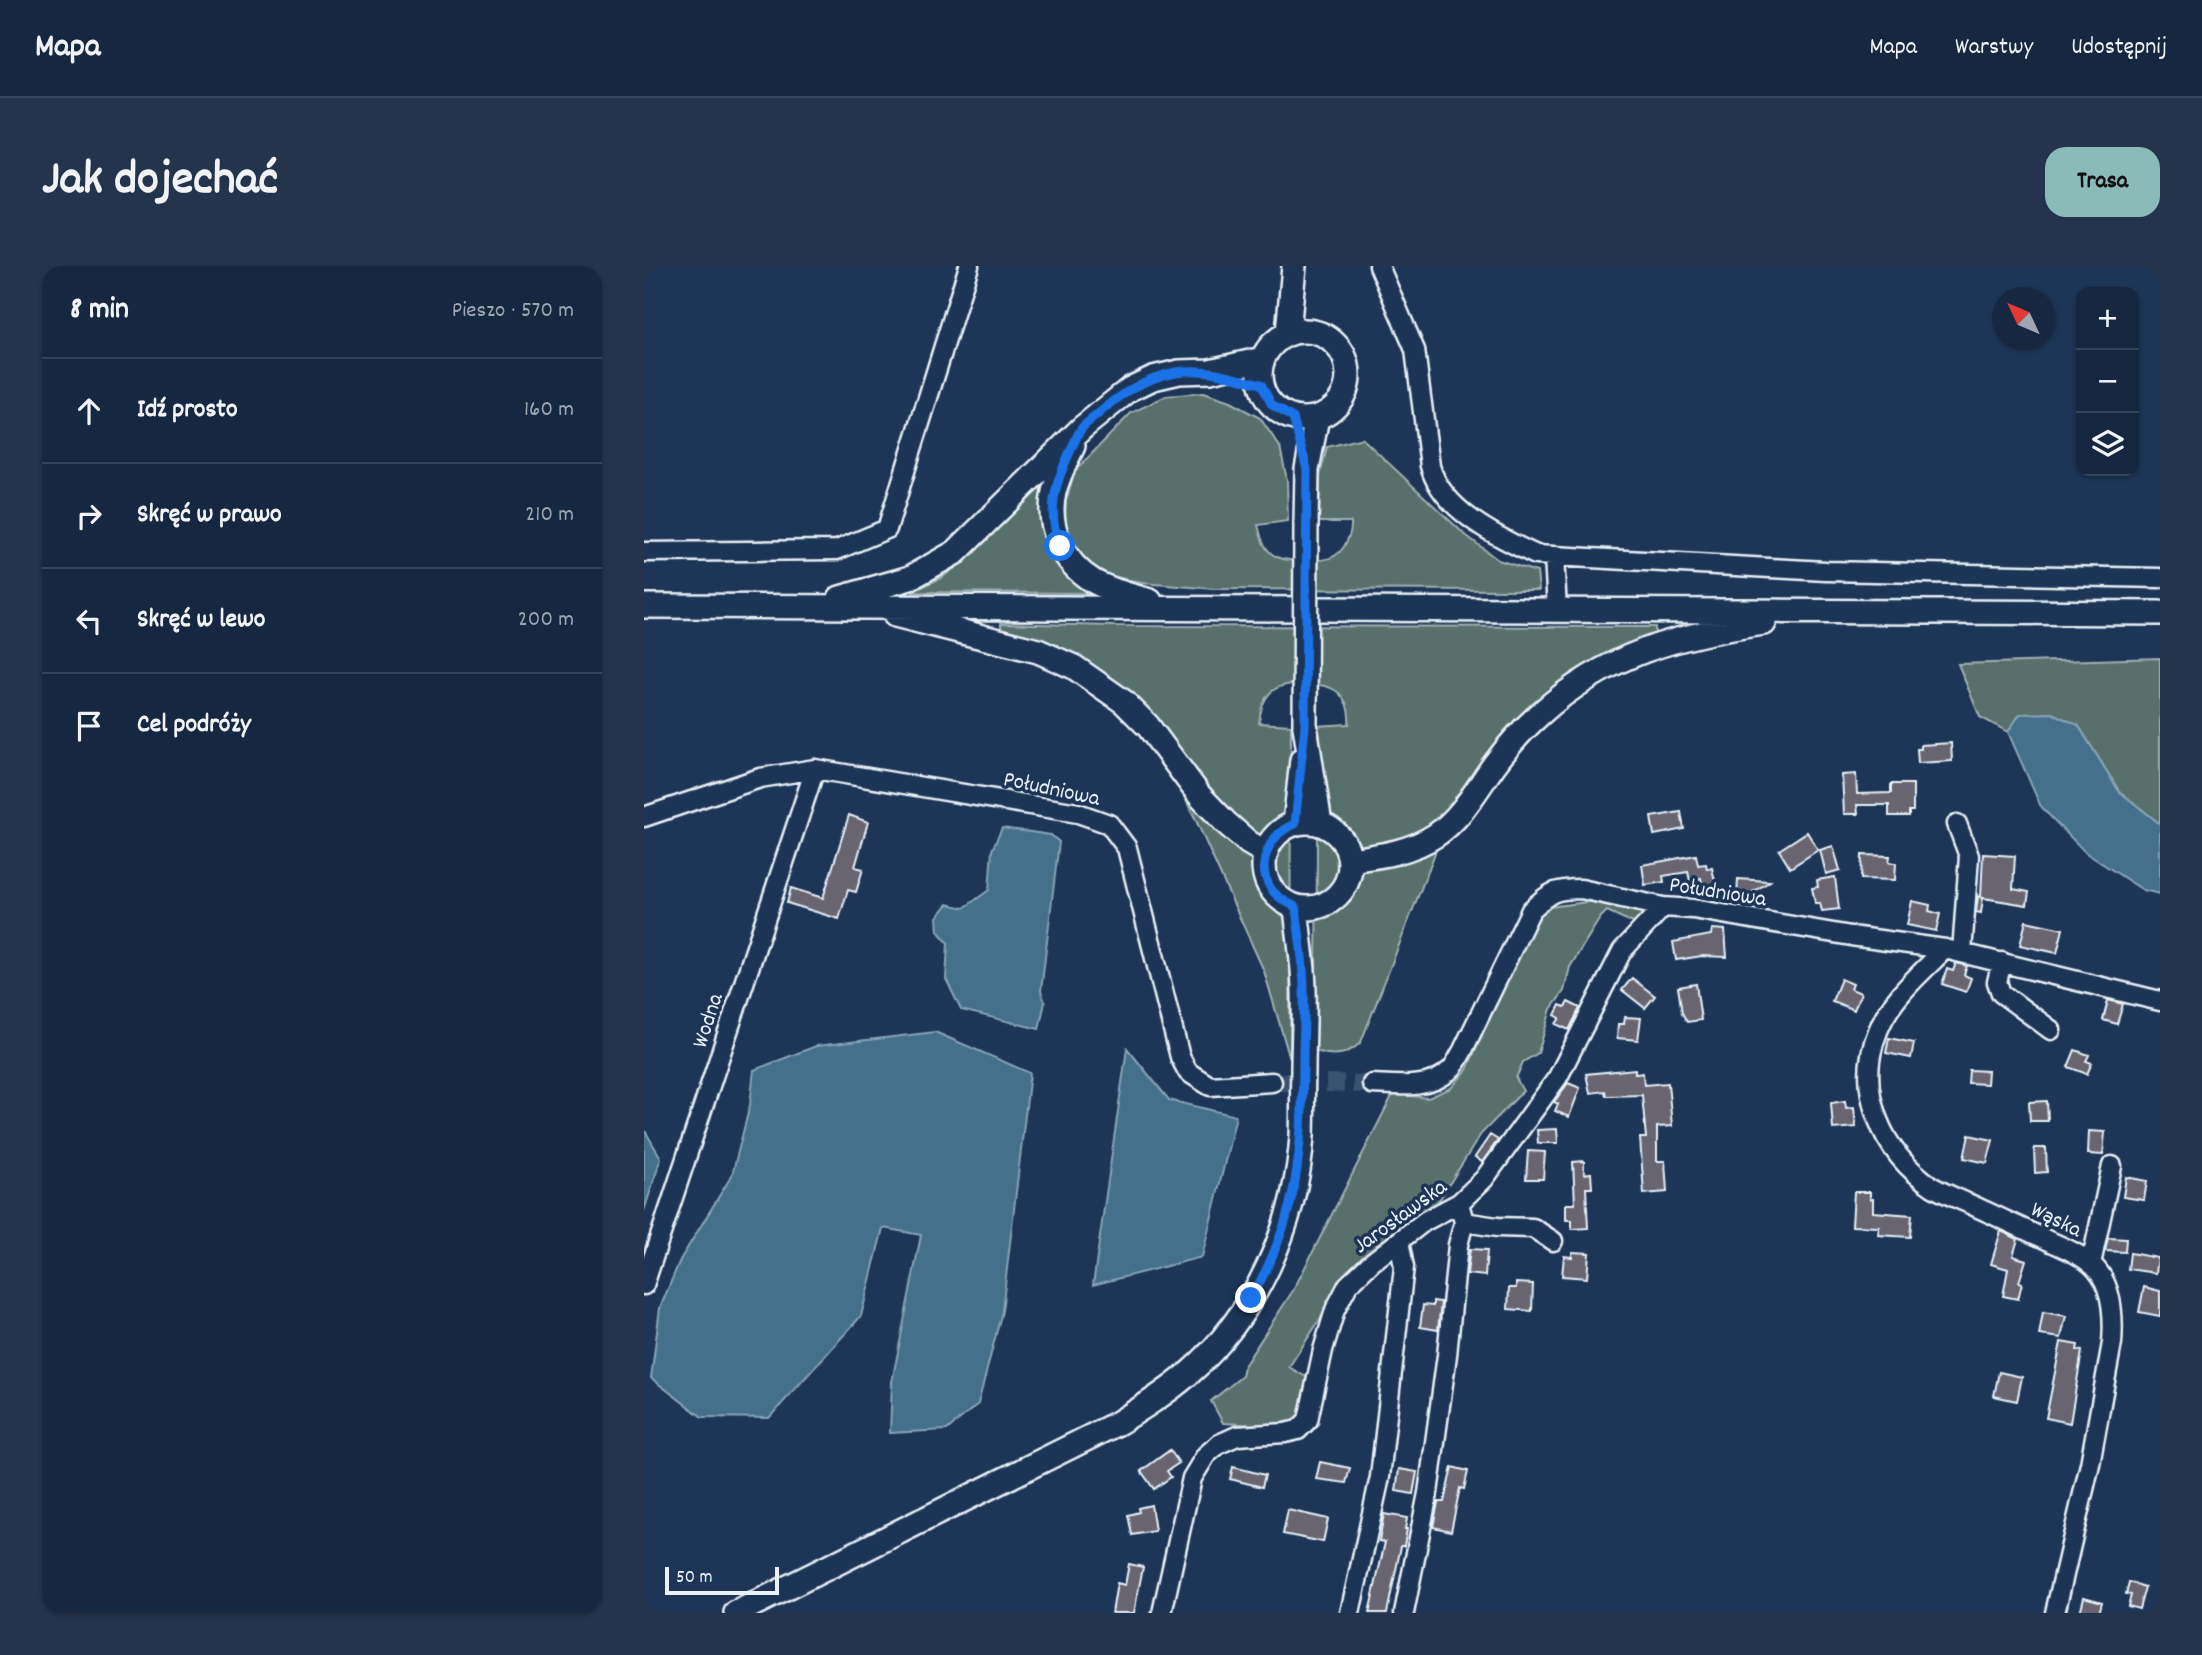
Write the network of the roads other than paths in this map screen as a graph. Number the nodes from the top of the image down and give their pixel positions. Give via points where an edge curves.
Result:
1 (970, 266) edge
2 (1294, 266) edge
3 (1378, 266) edge
4 (1312, 331) junction
5 (1288, 333) junction
6 (1263, 359) junction
7 (1210, 371) junction
8 (1261, 384) junction
9 (1317, 417) junction
10 (1293, 418) junction
11 (1082, 428) junction
12 (1307, 469) junction
13 (644, 552) edge
14 (1554, 556) junction
15 (2160, 578) edge
16 (644, 606) edge
17 (807, 606) junction
18 (862, 606) junction
19 (1174, 608) junction
20 (1557, 610) junction
21 (1844, 612) junction
22 (2160, 613) edge
23 (1305, 726) junction
24 (816, 769) junction
25 (644, 817) edge
26 (1295, 824) junction
27 (1320, 824) junction
28 (1957, 824) dead end
29 (1266, 853) junction
30 (1350, 860) junction
31 (1306, 907) junction
32 (1663, 907) junction
33 (1953, 951) junction
34 (2002, 962) junction
35 (2160, 1001) edge
36 (2051, 1030) dead end
37 (1272, 1082) tunnel mouth
38 (1372, 1084) tunnel mouth
39 (2112, 1166) dead end
40 (1459, 1203) junction
41 (1464, 1222) junction
42 (1399, 1241) junction
43 (1553, 1241) dead end
44 (2091, 1264) junction
45 (644, 1285) edge
46 (736, 1613) edge
47 (1162, 1613) edge
48 (1350, 1613) edge
49 (1404, 1613) edge
50 (2055, 1613) edge

1 - 13 street via 887,529 837,550
2 - 4 main road
2 - 5 main road
3 - 14 street via 1415,350 1434,481 1443,494 1495,536 1536,555
4 - 5 main road
4 - 9 main road via 1338,345 1349,372 1341,400
5 - 6 main road
6 - 7 main road
6 - 8 main road
7 - 8 main road
7 - 11 main road via 1153,378 1130,389
8 - 10 main road via 1272,405
9 - 10 main road
9 - 12 main road
10 - 12 main road
11 - 17 main road via 973,537 940,562 882,587
11 - 19 main road via 1053,494 1053,521 1060,546 1094,582
12 - 23 main road, bridge
14 - 15 street via 1826,571
14 - 20 street
16 - 17 main road
17 - 18 main road
18 - 19 main road
18 - 29 main road via 1038,651 1074,667 1124,702 1148,726 1200,796 1249,843
19 - 20 main road
20 - 21 main road
21 - 22 main road
21 - 30 main road via 1692,634 1612,664 1539,714 1511,743 1455,820 1435,836 1384,856
23 - 26 main road
23 - 27 main road
24 - 25 street, Południowa via 760,778
24 - 37 street, Południowa via 1078,813 1109,824 1126,848 1180,1057 1188,1072 1210,1086
24 - 45 street, Wodna
26 - 27 main road
26 - 29 main road via 1274,838
27 - 30 main road via 1337,834
28 - 33 street via 1969,856
29 - 31 main road via 1264,870 1269,886 1280,899
30 - 31 main road via 1350,872 1339,895
31 - 46 main road via 1302,1136 1294,1192 1262,1280 1223,1338 1173,1387 1118,1423
32 - 33 street, Południowa
32 - 38 street, Południowa via 1581,889 1549,893 1531,910 1450,1071 1410,1085
32 - 40 street, Jarosławska via 1622,951 1558,1077 1484,1179
33 - 34 street, Południowa
33 - 44 street, Wąska via 1898,998 1878,1029 1868,1062 1877,1122 1894,1151 1935,1188
34 - 35 street, Południowa
34 - 36 street via 1997,982 2001,993
39 - 44 street
40 - 41 street
40 - 42 street, Jarosławska
41 - 43 street via 1533,1228
41 - 49 street via 1428,1493
42 - 47 street, Jarosławska via 1348,1285 1335,1310 1308,1420 1298,1430 1237,1436 1206,1455 1192,1478
42 - 48 street via 1404,1267 1380,1477
44 - 50 street, Wąska via 2109,1291 2112,1343

